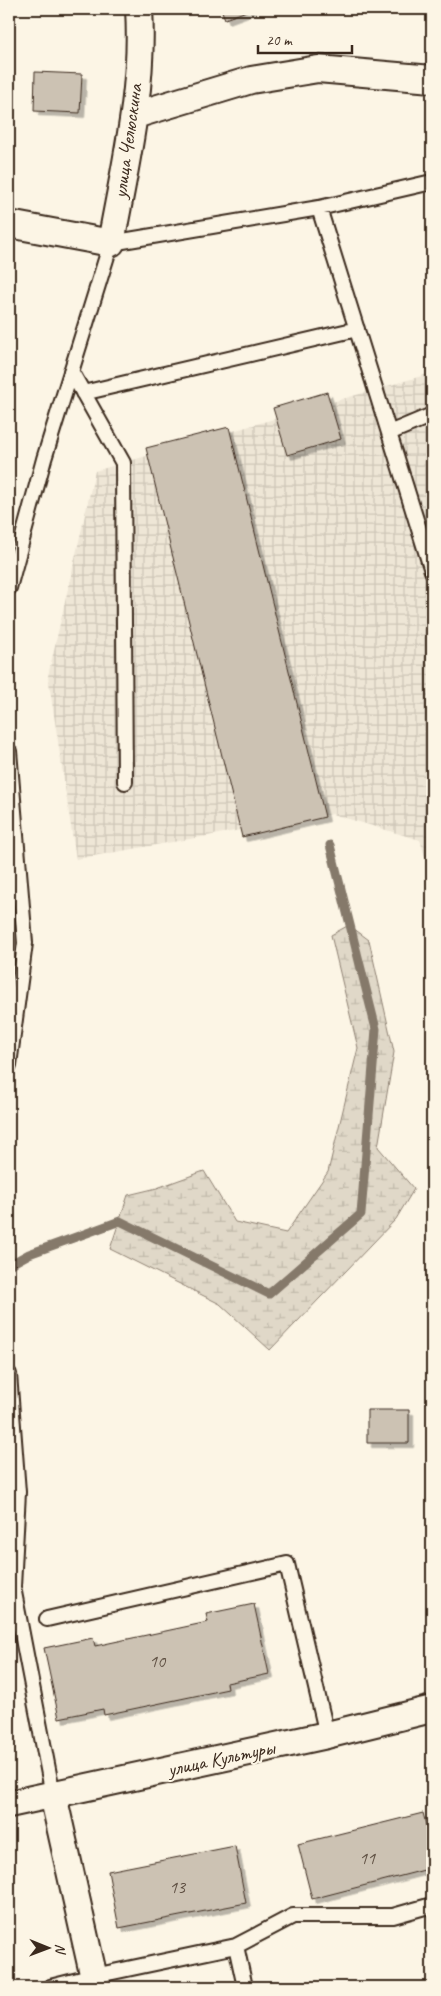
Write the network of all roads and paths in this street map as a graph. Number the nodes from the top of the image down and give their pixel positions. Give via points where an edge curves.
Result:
1 (139, 9) edge
2 (432, 79) edge
3 (135, 115) junction
4 (432, 182) edge
5 (319, 208) junction
6 (9, 224) edge
7 (111, 243) junction
8 (357, 329) junction
9 (71, 371) junction
10 (83, 393) junction
11 (432, 415) edge
12 (389, 433) junction
13 (432, 571) edge
14 (9, 588) edge
15 (9, 751) edge
16 (125, 782) dead end
17 (9, 1065) edge
18 (9, 1374) edge
19 (11, 1589) edge
20 (47, 1619) dead end
21 (432, 1709) edge
22 (327, 1735) junction
23 (53, 1795) junction
24 (9, 1804) edge
25 (432, 1905) edge
26 (236, 1946) junction
27 (95, 1981) edge
28 (50, 1987) edge
29 (246, 1987) edge

1 - 3 street, улица Челюскина
2 - 3 street via 318,69 251,80
3 - 7 street, улица Челюскина
4 - 5 lane
5 - 7 lane
5 - 8 lane
6 - 7 street
7 - 9 lane
8 - 10 lane
8 - 12 lane
9 - 10 lane
9 - 14 lane
10 - 16 lane via 123,463
11 - 12 lane
12 - 13 lane
15 - 17 lane via 25,943
18 - 19 lane via 18,1492
19 - 23 lane
20 - 22 lane via 287,1564
21 - 22 street, улица Культуры
22 - 23 street, улица Культуры
23 - 24 street, улица Культуры
23 - 27 street
25 - 26 lane via 393,1916 293,1916
26 - 27 lane
26 - 29 lane
27 - 28 lane

